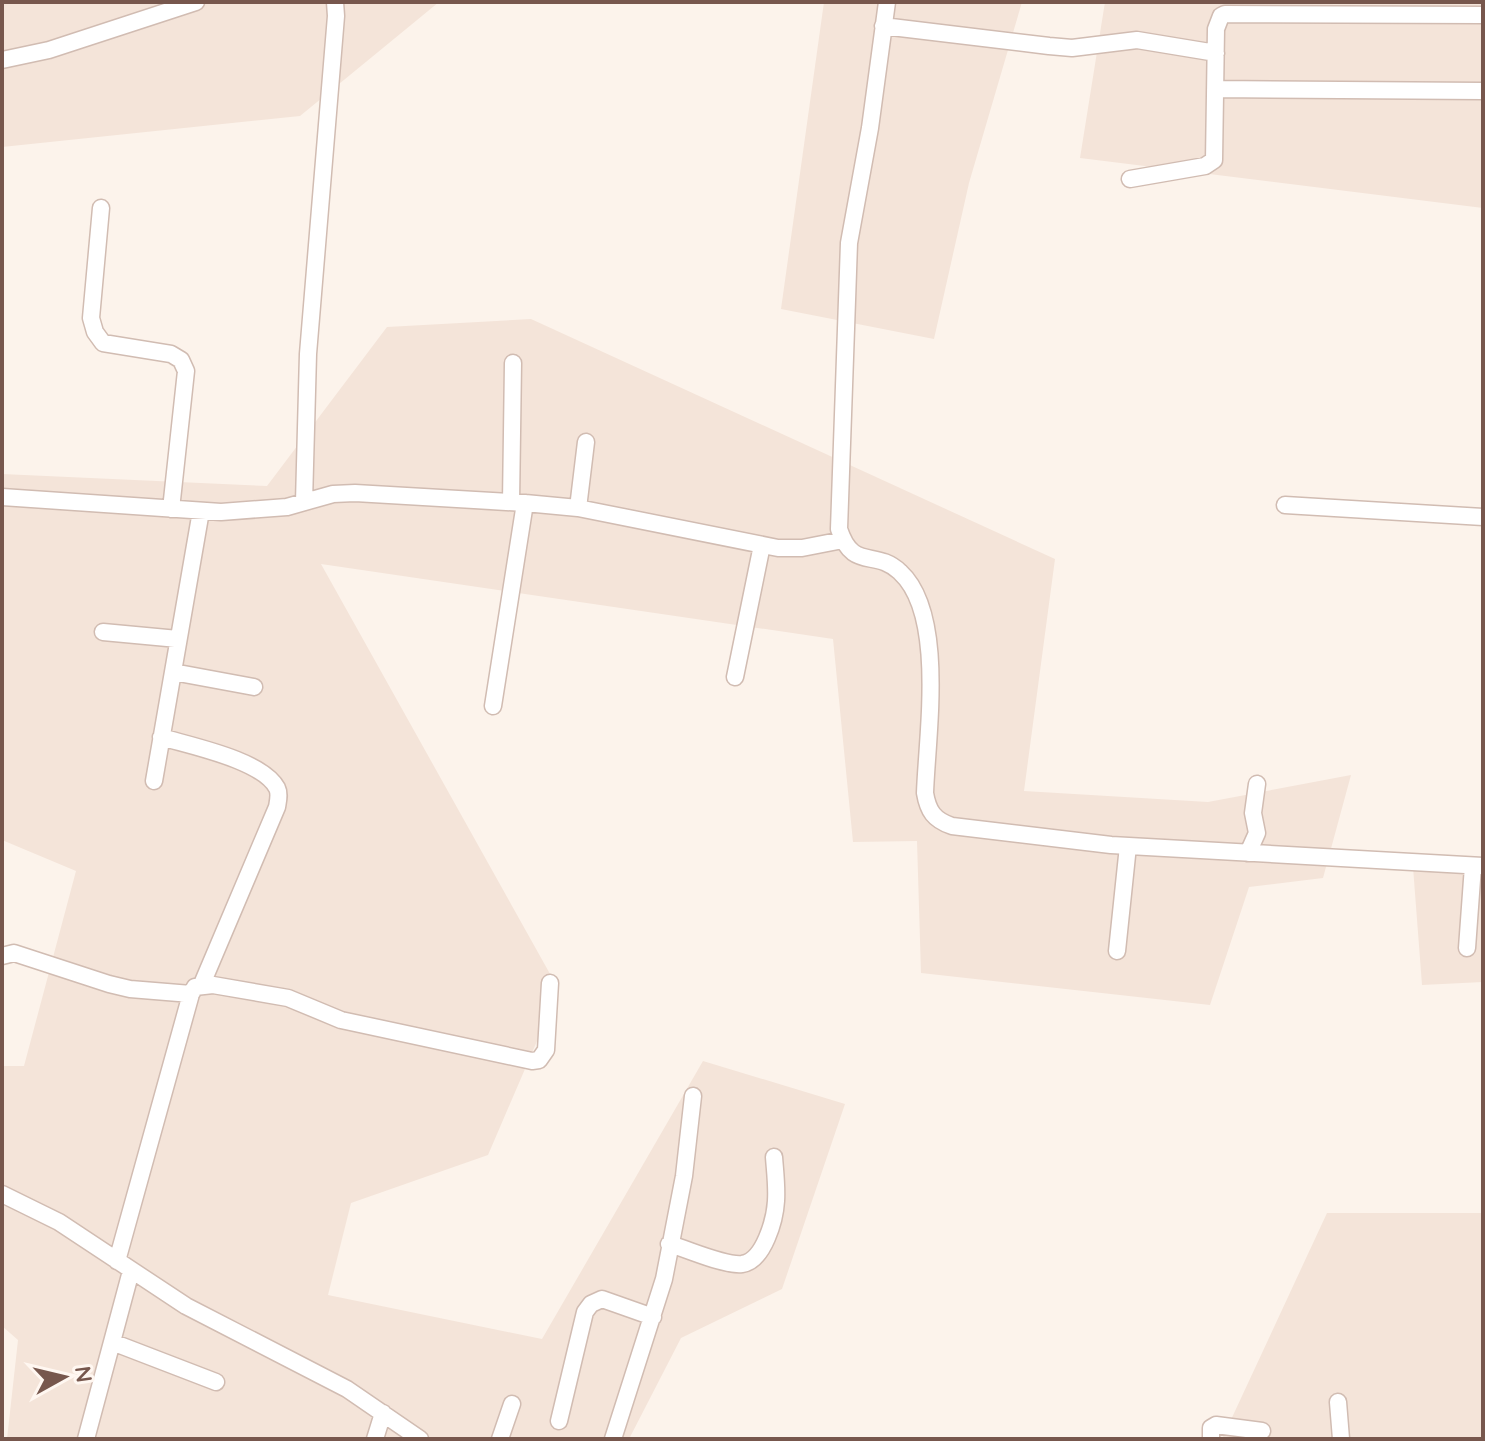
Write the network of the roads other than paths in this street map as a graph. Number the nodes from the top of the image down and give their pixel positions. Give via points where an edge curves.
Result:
1 (196, 2) edge
2 (335, 2) edge
3 (887, 2) edge
4 (1483, 15) edge
5 (883, 26) junction
6 (1216, 53) junction
7 (2, 60) edge
8 (1215, 89) junction
9 (1483, 91) edge
10 (1130, 179) dead end
11 (101, 208) dead end
12 (513, 363) dead end
13 (586, 442) dead end
14 (2, 497) edge
15 (304, 502) junction
16 (518, 502) junction
17 (1285, 505) dead end
18 (578, 508) junction
19 (171, 509) junction
20 (201, 511) junction
21 (1483, 517) edge
22 (843, 540) junction
23 (762, 545) junction
24 (103, 632) dead end
25 (178, 639) junction
26 (173, 672) junction
27 (735, 677) dead end
28 (254, 687) dead end
29 (493, 706) dead end
30 (161, 737) junction
31 (154, 781) dead end
32 (1257, 784) dead end
33 (1128, 846) junction
34 (1248, 853) junction
35 (1478, 866) edge
36 (1467, 948) dead end
37 (1117, 951) dead end
38 (2, 956) edge
39 (550, 983) dead end
40 (196, 989) junction
41 (693, 1096) dead end
42 (774, 1157) dead end
43 (2, 1194) edge
44 (669, 1244) junction
45 (124, 1266) junction
46 (653, 1317) junction
47 (112, 1342) junction
48 (216, 1382) dead end
49 (1338, 1402) dead end
50 (512, 1404) dead end
51 (383, 1413) junction
52 (559, 1421) dead end
53 (1262, 1431) dead end
54 (86, 1439) edge
55 (375, 1439) edge
56 (420, 1439) edge
57 (500, 1439) edge
58 (613, 1439) edge
59 (1211, 1439) edge
60 (1341, 1439) edge

1 - 7 street
2 - 15 street via 308,354
3 - 5 street
4 - 6 street via 1233,12 1217,22
5 - 6 street via 1072,48 1137,40
5 - 22 street via 849,243 839,496
6 - 8 street
8 - 9 street
8 - 10 street via 1210,164
11 - 19 street via 91,318 95,332 103,343 171,354 186,371
12 - 16 street
13 - 18 street
14 - 19 street
15 - 16 street via 355,493
15 - 20 street via 258,511
16 - 18 street
16 - 29 street
17 - 21 street
18 - 23 street
19 - 20 street
20 - 25 street
22 - 23 street via 802,548
22 - 33 street via 857,555 899,571 923,613 930,654 925,793 932,815 952,826
23 - 27 street
24 - 25 street
25 - 26 street
26 - 28 street
26 - 30 street
30 - 31 street
30 - 40 street via 242,760 277,786 279,795
32 - 34 street via 1257,833
33 - 34 street
33 - 37 street
34 - 35 street
35 - 36 street
38 - 40 street via 14,953 130,989
39 - 40 street via 546,1050 532,1061 341,1020 288,998
40 - 45 street
41 - 44 street
42 - 44 street via 774,1215 750,1261 734,1264
43 - 45 street via 59,1222
44 - 46 street
45 - 47 street
45 - 51 street via 186,1306 327,1378
46 - 52 street via 602,1299 591,1304
46 - 58 street
47 - 48 street
47 - 54 street
49 - 60 street
50 - 57 street
51 - 55 street
51 - 56 street
53 - 59 street via 1216,1425

